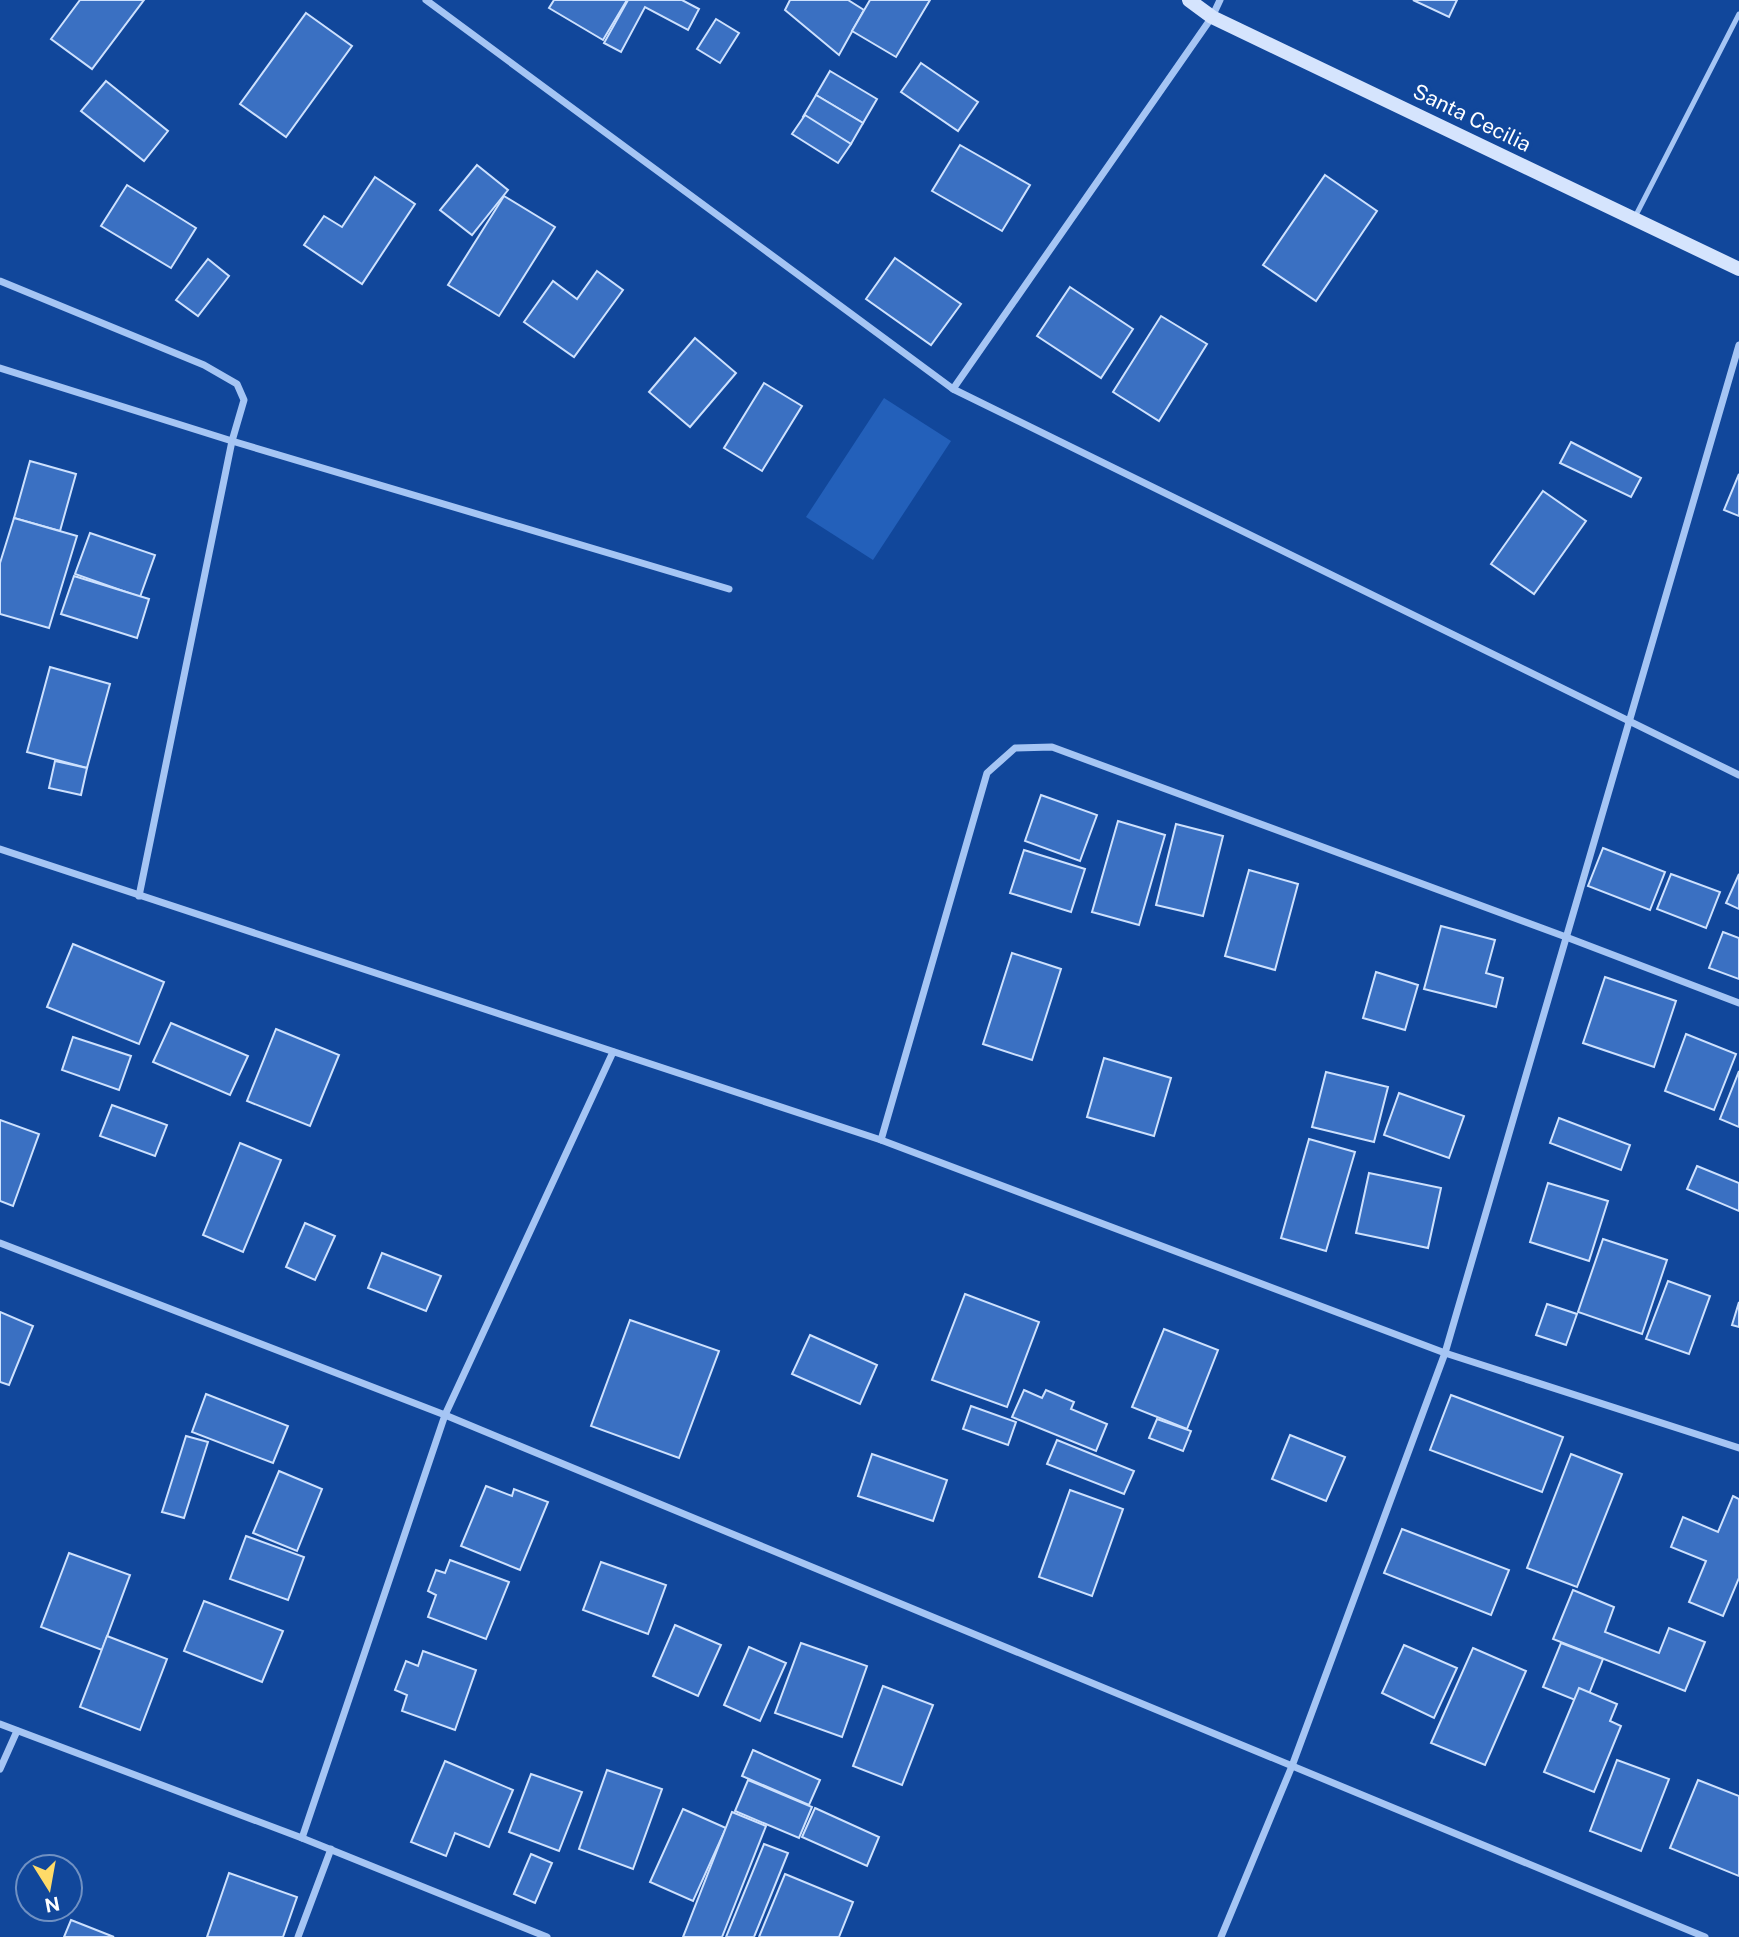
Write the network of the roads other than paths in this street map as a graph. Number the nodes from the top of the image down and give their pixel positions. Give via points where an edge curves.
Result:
1 (426, 0) edge
2 (1189, 0) edge
3 (1220, 0) edge
4 (1739, 14) edge
5 (1212, 17) junction
6 (1634, 218) junction
7 (1739, 269) edge
8 (0, 281) edge
9 (1739, 345) edge
10 (0, 368) edge
11 (953, 389) junction
12 (232, 441) junction
13 (729, 589) dead end
14 (1629, 723) junction
15 (1739, 775) edge
16 (0, 849) edge
17 (139, 896) junction
18 (1566, 937) junction
19 (1739, 1003) edge
20 (613, 1052) junction
21 (881, 1140) junction
22 (0, 1243) edge
23 (1445, 1353) junction
24 (445, 1415) junction
25 (1739, 1448) edge
26 (0, 1724) edge
27 (17, 1731) junction
28 (1292, 1766) junction
29 (0, 1769) edge
30 (302, 1838) junction
31 (331, 1849) junction
32 (298, 1937) edge
33 (547, 1937) edge
34 (1221, 1937) edge
35 (1705, 1937) edge

1 - 11 street
2 - 5 street, Santa Cecilia
3 - 5 street
4 - 6 lane
5 - 6 street, Santa Cecilia
5 - 11 street
6 - 7 street, Santa Cecilia
8 - 12 street via 204,365 237,384 244,400
9 - 14 street
10 - 12 street
11 - 14 street
12 - 13 street
12 - 17 street
14 - 15 street
14 - 18 street
16 - 17 street
17 - 20 street
18 - 19 street
18 - 21 street via 1052,747 1015,748 987,773
18 - 23 street
20 - 21 street
20 - 24 street
21 - 23 street
22 - 24 street
23 - 25 street
23 - 28 street
24 - 28 street
24 - 30 street
26 - 27 street
27 - 29 street
27 - 30 street
28 - 34 street
28 - 35 street
30 - 31 street
31 - 32 street
31 - 33 street

